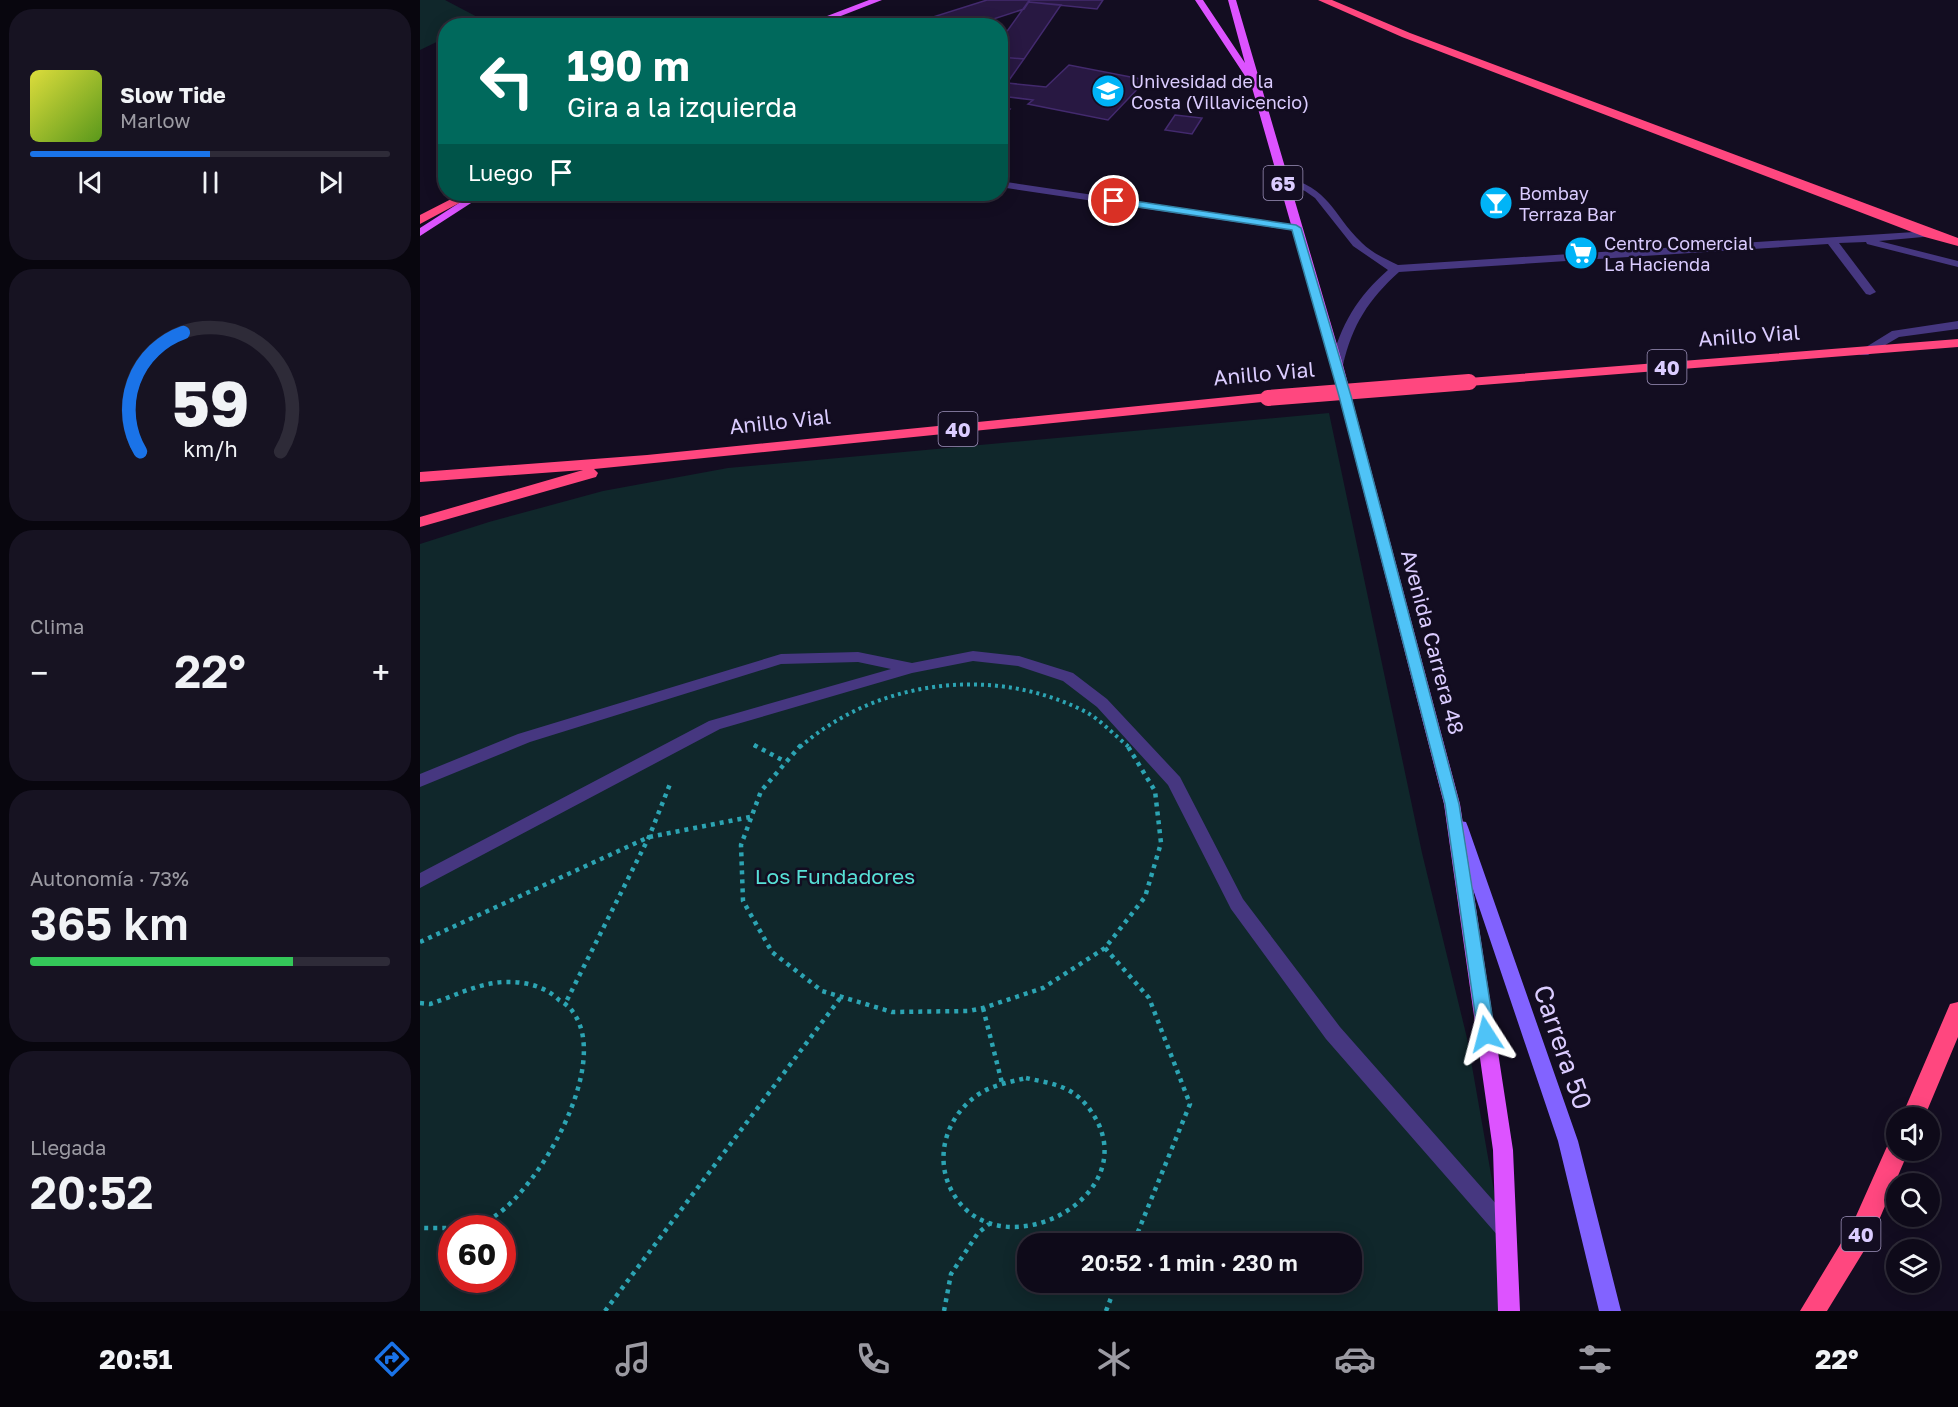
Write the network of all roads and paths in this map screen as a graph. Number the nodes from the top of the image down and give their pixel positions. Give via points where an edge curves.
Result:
1 (1199, 0) edge
2 (1232, 0) edge
3 (1323, 0) edge
4 (876, 1) edge
5 (828, 18) edge
6 (1256, 86) junction
7 (1282, 179) junction
8 (1008, 185) edge
9 (457, 201) edge
10 (469, 201) edge
11 (420, 220) edge
12 (1296, 228) junction
13 (420, 233) edge
14 (1930, 234) junction
15 (1856, 239) junction
16 (1831, 240) junction
17 (1958, 242) edge
18 (1958, 264) edge
19 (1396, 269) junction
20 (1870, 292) dead end
21 (1958, 326) edge
22 (1958, 343) edge
23 (1864, 352) junction
24 (1337, 365) junction
25 (647, 460) junction
26 (420, 477) edge
27 (420, 522) edge
28 (912, 668) junction
29 (689, 737) junction
30 (420, 781) edge
31 (1452, 804) junction
32 (751, 817) junction
33 (649, 837) junction
34 (420, 880) edge
35 (420, 942) edge
36 (1105, 948) junction
37 (841, 997) junction
38 (567, 1000) junction
39 (420, 1003) edge
40 (983, 1008) junction
41 (1958, 1011) edge
42 (1002, 1083) junction
43 (1917, 1107) edge
44 (1892, 1161) edge
45 (989, 1224) junction
46 (420, 1228) edge
47 (1506, 1230) junction
48 (1137, 1233) edge
49 (1113, 1293) edge
50 (605, 1311) edge
51 (944, 1311) edge
52 (1106, 1311) edge
53 (1509, 1311) edge
54 (1610, 1311) edge
55 (1813, 1311) edge

1 - 6 main road
2 - 6 main road, Avenida Carrera 48 / 65
3 - 14 highway via 1380,26
4 - 5 main road
6 - 7 main road, Avenida Carrera 48 / 65
7 - 12 main road, Avenida Carrera 48 / 65
7 - 19 lane via 1310,188 1358,245
8 - 12 lane
9 - 11 highway
10 - 13 main road
12 - 24 main road, Avenida Carrera 48 / 65
14 - 15 lane
14 - 17 highway
15 - 16 lane
15 - 18 lane
16 - 19 lane
16 - 20 lane
19 - 24 lane via 1372,289 1354,312 1342,338
21 - 23 lane via 1896,334
22 - 23 highway, Anillo Vial / 40
23 - 25 highway, Anillo Vial / 40, bridge via 1268,398
24 - 31 main road, Avenida Carrera 48 / 65
25 - 26 highway, Anillo Vial / 40
25 - 27 highway, Anillo Vial via 552,482
28 - 29 lane via 716,725
28 - 30 lane via 858,657 782,659 524,738
28 - 47 lane via 973,656 1019,661 1068,677 1102,703 1174,781 1237,904 1334,1033
29 - 33 path
29 - 34 lane
31 - 47 main road, Avenida Carrera 48 / 65 via 1503,1150
31 - 54 street, Carrera 50 via 1568,1141
32 - 33 path
32 - 36 path via 761,791 801,745 853,711 912,690 974,684 1035,691 1088,713 1130,747 1155,791 1161,843 1145,897
32 - 37 path via 741,844 743,901 772,951 822,991
33 - 35 path
33 - 38 path
36 - 40 path via 1043,988
36 - 48 path via 1149,998 1190,1104
37 - 40 path via 892,1012
37 - 50 path
38 - 39 path via 540,987 504,982 430,1004
38 - 46 path via 580,1021 583,1057 562,1135 548,1159 514,1202 494,1217 460,1228
40 - 42 path
41 - 43 highway
42 - 45 path via 976,1095 957,1114 945,1139 941,1165 949,1190 965,1210
42 - 45 path via 1026,1078 1070,1089 1088,1104 1100,1122 1106,1144 1103,1167 1092,1189 1072,1210 1037,1226 1018,1229
44 - 55 highway, 40 via 1861,1233
45 - 51 path via 978,1233 951,1274
47 - 53 main road, Avenida Carrera 48 / 65
49 - 52 path

